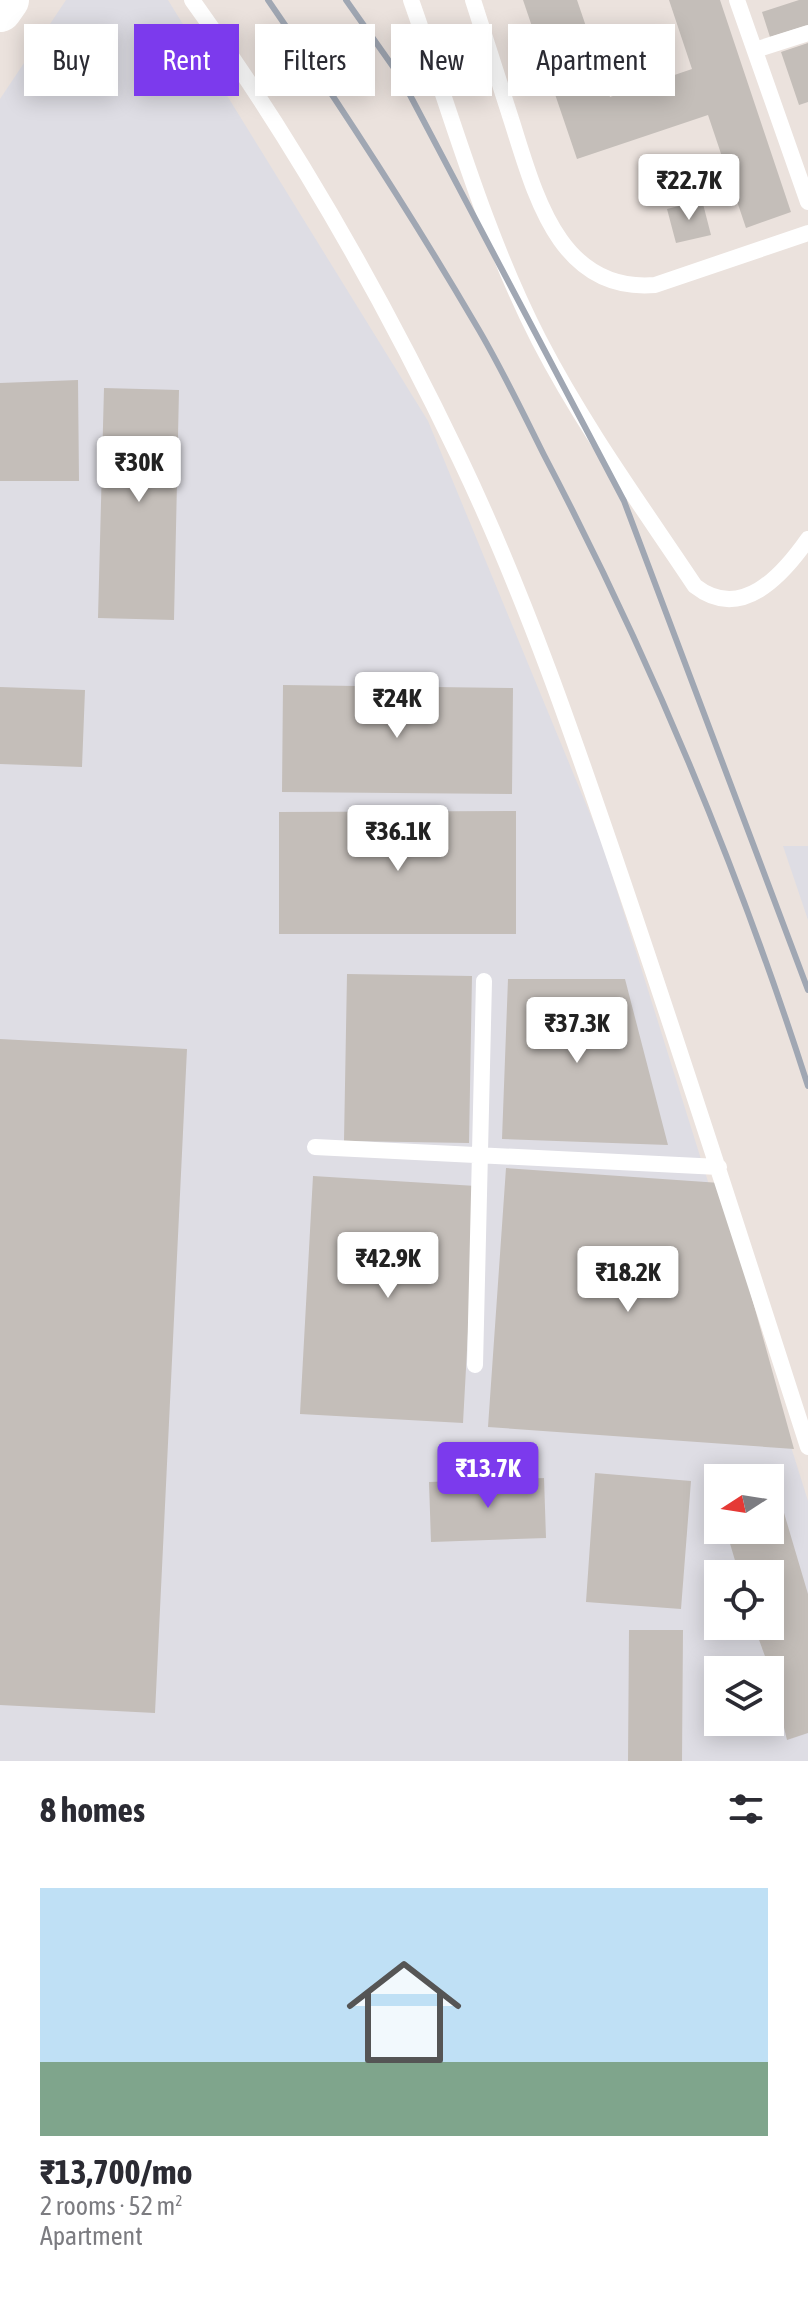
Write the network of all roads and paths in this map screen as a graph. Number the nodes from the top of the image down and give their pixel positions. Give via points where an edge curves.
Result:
1 (7, 0) edge
2 (192, 0) edge
3 (411, 0) edge
4 (473, 0) edge
5 (737, 0) edge
6 (0, 10) edge
7 (808, 33) edge
8 (755, 50) junction
9 (808, 202) edge
10 (808, 233) edge
11 (808, 539) edge
12 (484, 981) dead end
13 (315, 1147) dead end
14 (482, 1156) junction
15 (719, 1167) junction
16 (475, 1365) dead end
17 (808, 1447) edge

1 - 6 street
2 - 15 lane via 245,73 344,232 461,461 564,710
3 - 11 lane via 466,160 538,337 575,407 695,586 709,597 729,601 748,595 788,567
4 - 10 lane via 536,199 578,262 606,279 655,285
5 - 8 lane
7 - 8 lane
8 - 9 lane
12 - 14 lane
13 - 14 lane
14 - 15 lane
14 - 16 lane
15 - 17 lane

